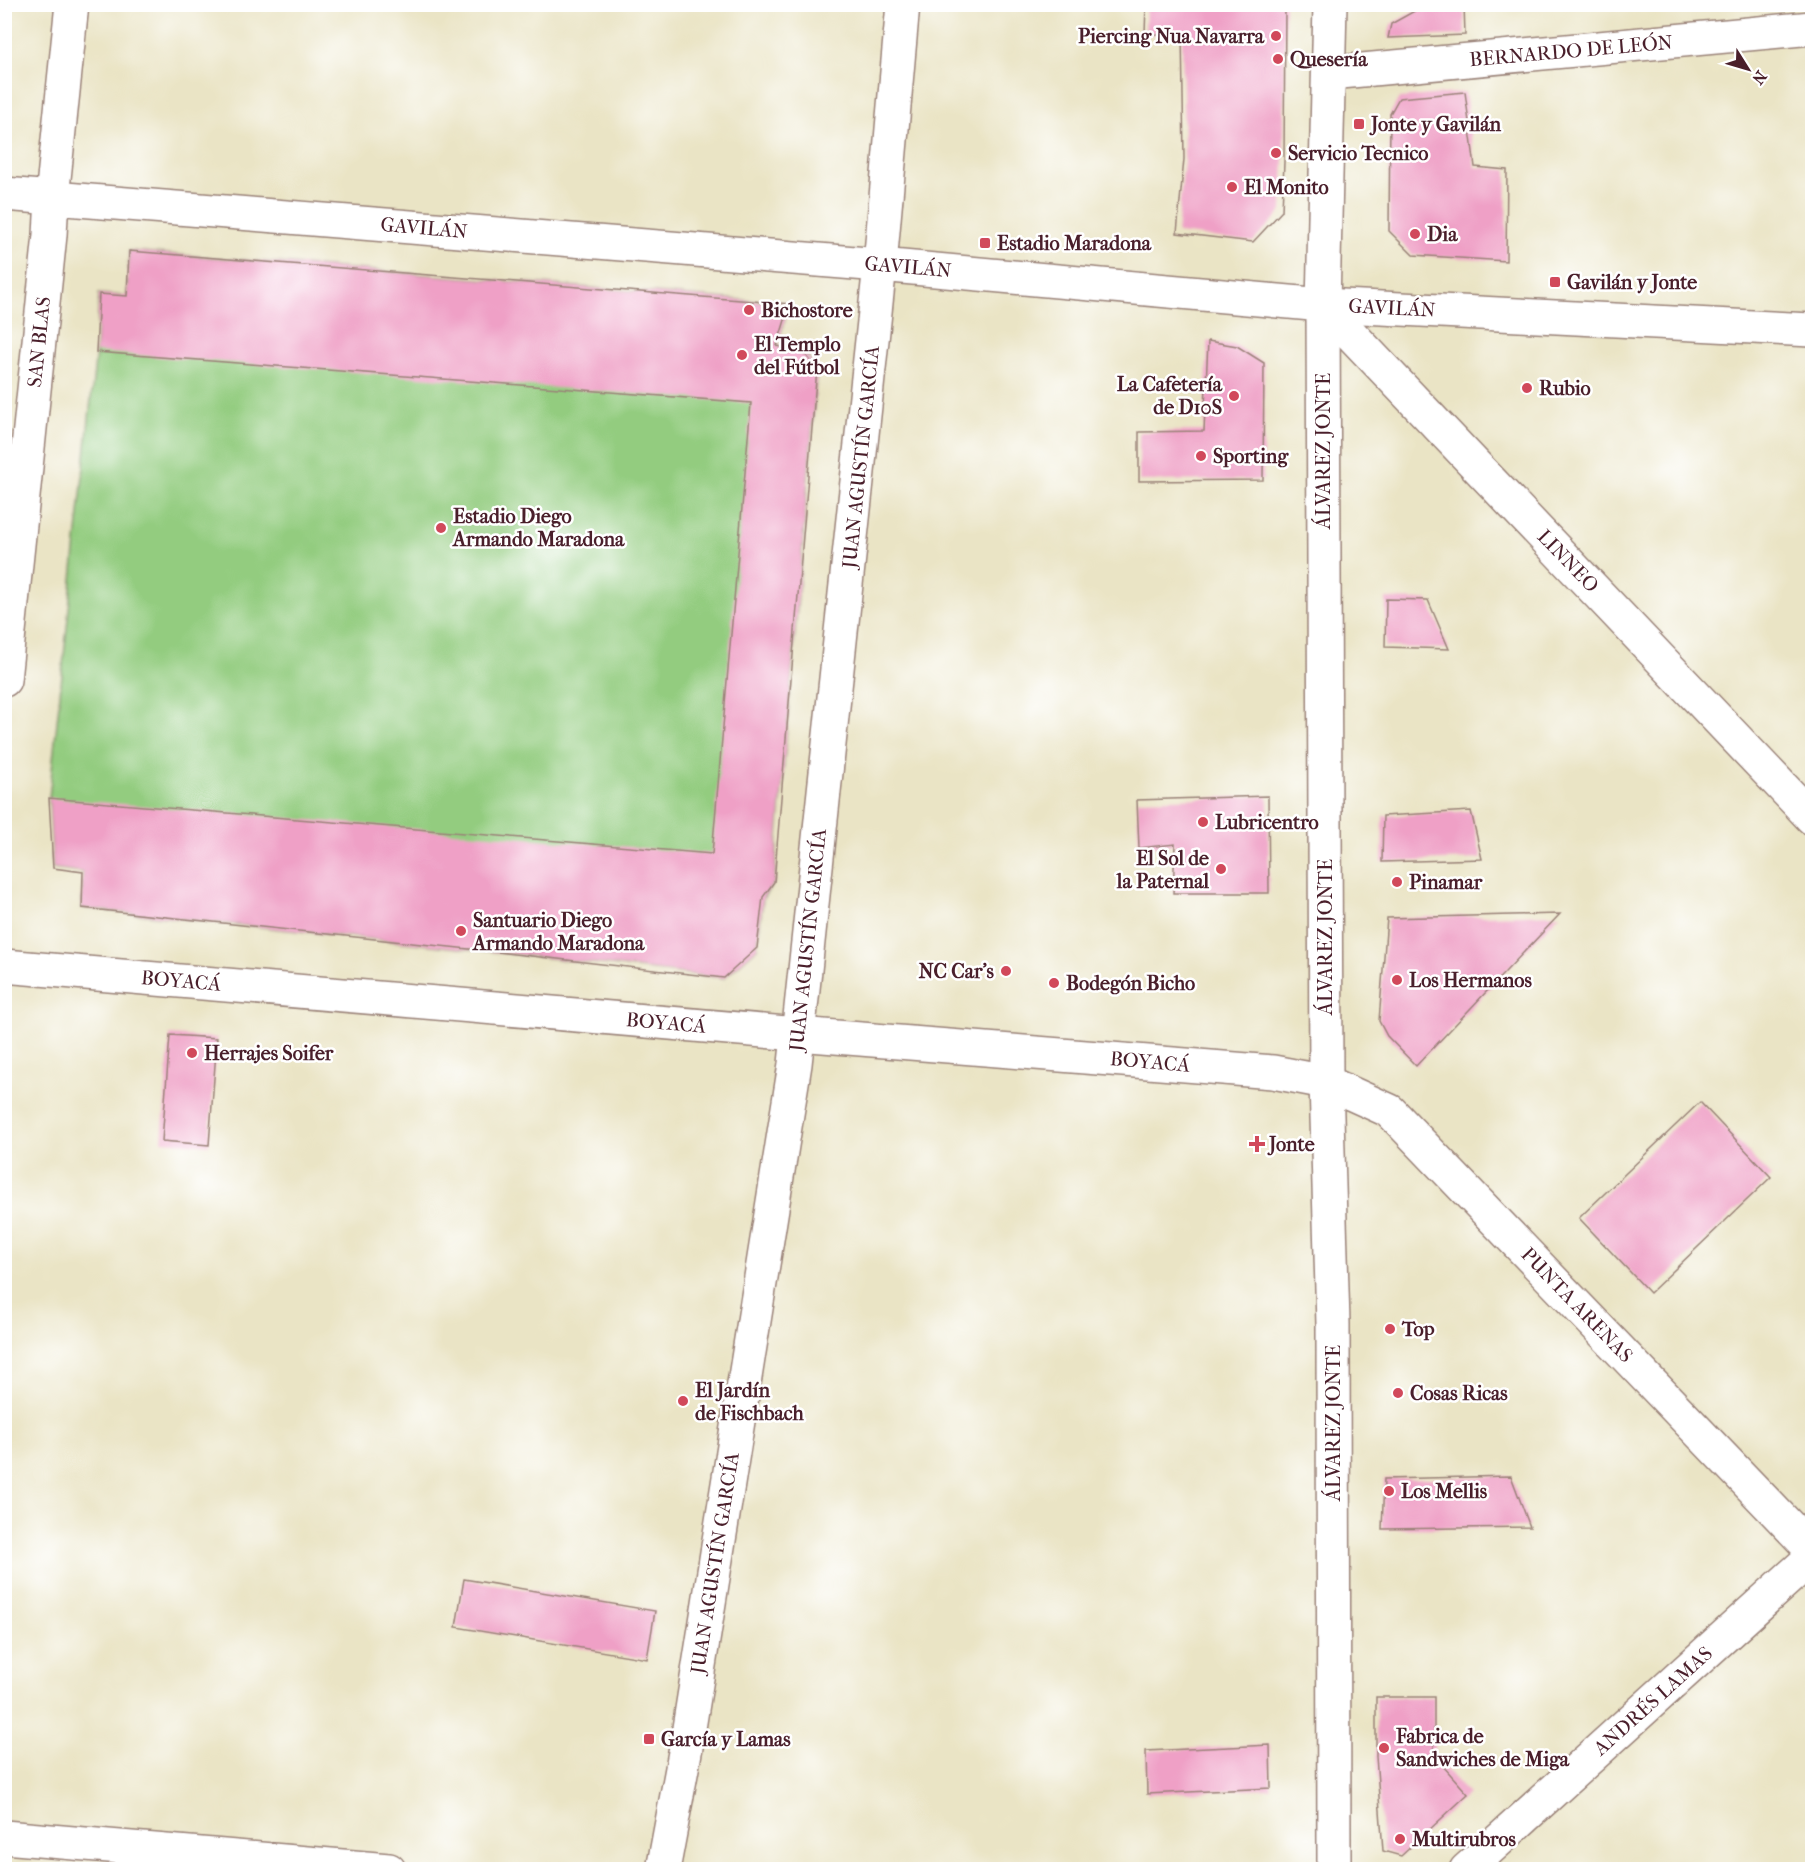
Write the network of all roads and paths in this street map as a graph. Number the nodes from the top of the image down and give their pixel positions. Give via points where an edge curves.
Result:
1 (72, 4) edge
2 (903, 4) edge
3 (1330, 4) edge
4 (1812, 28) edge
5 (1330, 73) junction
6 (4, 194) edge
7 (52, 198) junction
8 (880, 265) junction
9 (1323, 305) junction
10 (1812, 330) edge
11 (4, 680) edge
12 (1812, 818) edge
13 (4, 966) edge
14 (798, 1034) junction
15 (1326, 1082) junction
16 (1812, 1550) edge
17 (1812, 1557) edge
18 (4, 1837) edge
19 (388, 1869) edge
20 (663, 1869) edge
21 (1334, 1869) edge
22 (1466, 1869) edge

1 - 7 street, SAN BLAS
2 - 8 street, JUAN AGUSTÍN GARCÍA
3 - 5 street, ÁLVAREZ JONTE
4 - 5 street, BERNARDO DE LEÓN
5 - 9 street, ÁLVAREZ JONTE
6 - 7 street, GAVILÁN
7 - 8 street, GAVILÁN
7 - 11 street, SAN BLAS
8 - 9 street, GAVILÁN
8 - 14 street, JUAN AGUSTÍN GARCÍA
9 - 10 street, GAVILÁN
9 - 12 street, LINNEO
9 - 15 street, ÁLVAREZ JONTE
13 - 14 street, BOYACÁ
14 - 15 street, BOYACÁ via 1273,1072
14 - 20 street, JUAN AGUSTÍN GARCÍA
15 - 16 street, PUNTA ARENAS via 1390,1111
15 - 21 street, ÁLVAREZ JONTE via 1333,1324
17 - 22 street, ANDRÉS LAMAS
18 - 19 street

